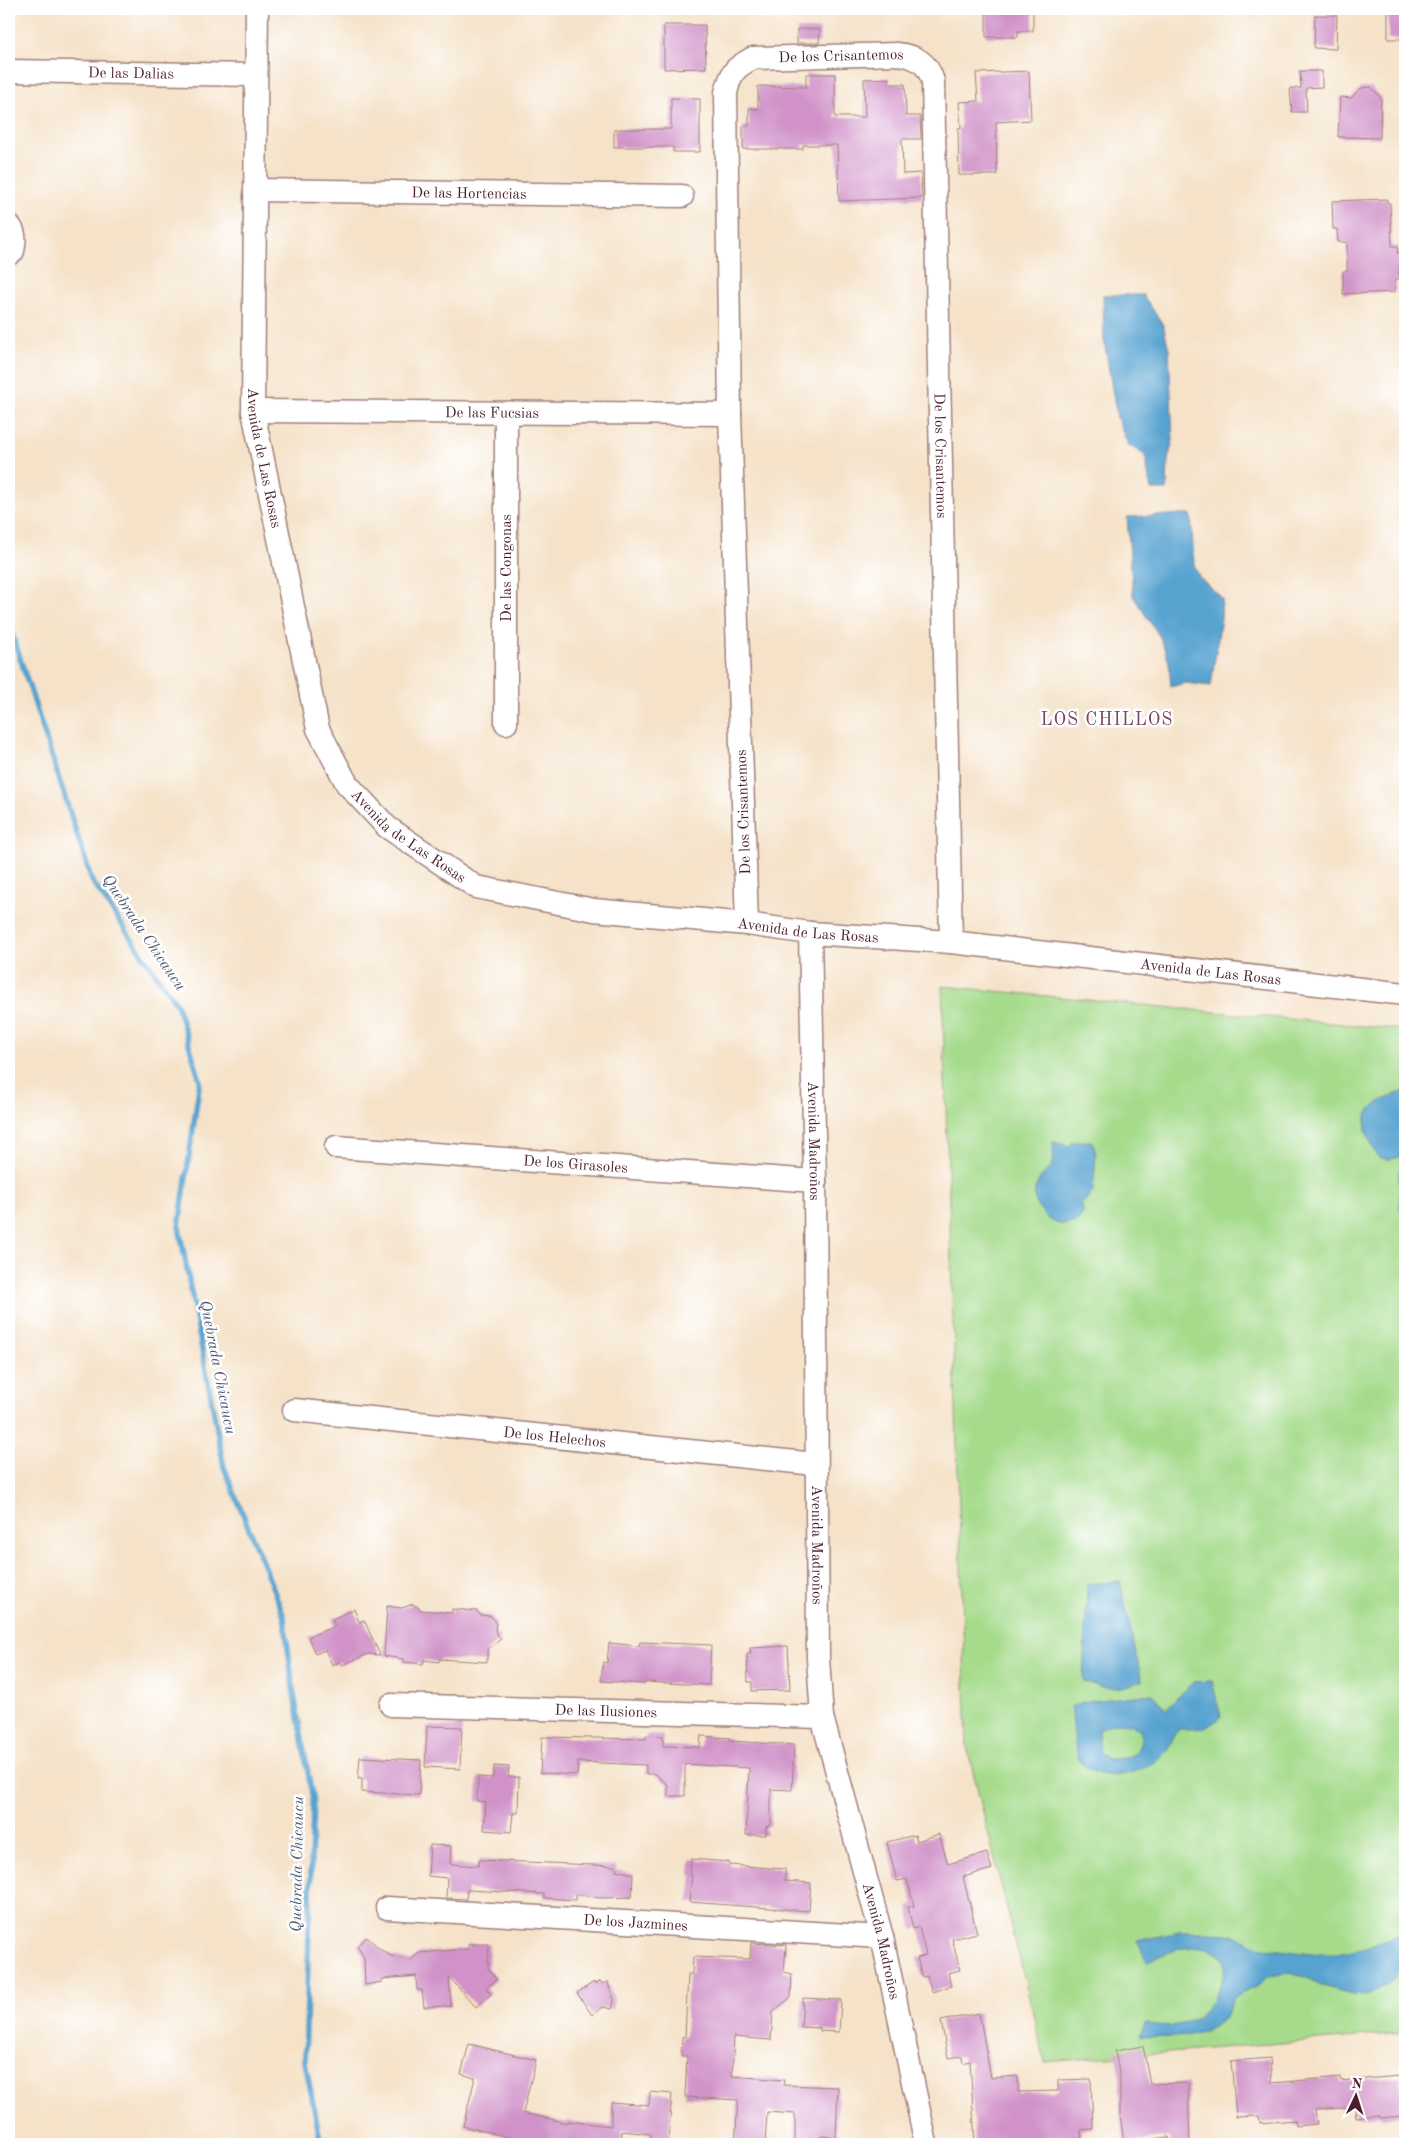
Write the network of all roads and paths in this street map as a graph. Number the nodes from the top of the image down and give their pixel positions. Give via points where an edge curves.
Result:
1 (257, 9) edge
2 (9, 71) edge
3 (255, 75) junction
4 (255, 190) junction
5 (682, 196) dead end
6 (9, 225) edge
7 (9, 254) edge
8 (253, 411) junction
9 (506, 414) junction
10 (730, 414) junction
11 (506, 723) dead end
12 (747, 924) junction
13 (810, 933) junction
14 (951, 942) junction
15 (1405, 994) edge
16 (336, 1147) dead end
17 (815, 1182) junction
18 (294, 1410) dead end
19 (816, 1464) junction
20 (391, 1705) dead end
21 (822, 1717) junction
22 (387, 1908) dead end
23 (882, 1937) junction
24 (926, 2144) edge

1 - 3 street, Avenida de Las Rosas
2 - 3 street, De las Dalias
3 - 4 street, Avenida de Las Rosas
4 - 5 street, De las Hortencias
4 - 8 street, Avenida de Las Rosas
6 - 7 street via 14,230 15,241
8 - 9 street, De las Fucsias
8 - 12 street, Avenida de Las Rosas via 318,729 347,784 386,827 476,887 594,910
9 - 10 street, De las Fucsias
9 - 11 street, De las Congonas
10 - 12 street, De los Crisantemos
10 - 14 street, De los Crisantemos via 726,93 731,74 753,58 897,54 916,58 924,63 933,81
12 - 13 street, Avenida de Las Rosas
13 - 14 street, Avenida de Las Rosas
13 - 17 street, Avenida Madroños
14 - 15 street, Avenida de Las Rosas
16 - 17 street, De los Girasoles
17 - 19 street, Avenida Madroños
18 - 19 street, De los Helechos
19 - 21 street, Avenida Madroños via 818,1658
20 - 21 street, De las Ilusiones
21 - 23 street, Avenida Madroños
22 - 23 street, De los Jazmines
23 - 24 street, Avenida Madroños

